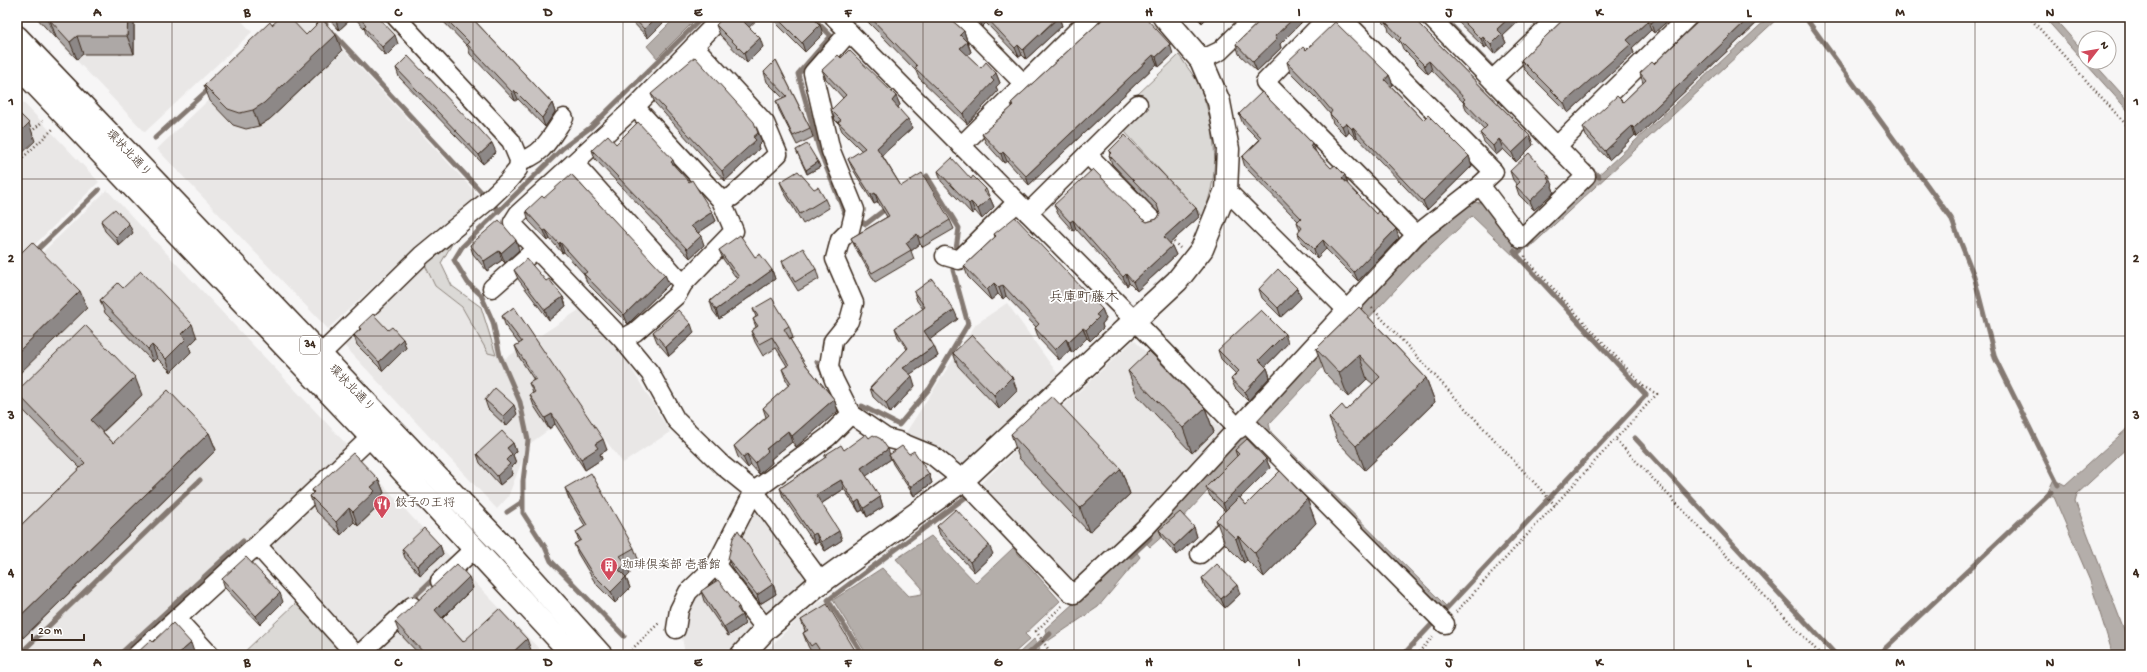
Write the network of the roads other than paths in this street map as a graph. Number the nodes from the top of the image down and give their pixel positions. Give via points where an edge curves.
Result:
1 (396, 17) edge
2 (722, 17) edge
3 (834, 17) edge
4 (958, 17) edge
5 (1164, 17) edge
6 (1255, 17) edge
7 (1328, 17) edge
8 (1341, 17) edge
9 (1430, 17) edge
10 (1558, 17) edge
11 (1688, 17) edge
12 (1082, 20) edge
13 (849, 32) junction
14 (17, 37) edge
15 (694, 46) junction
16 (1201, 60) junction
17 (17, 65) edge
18 (1497, 76) junction
19 (1023, 83) junction
20 (1138, 104) dead end
21 (635, 107) junction
22 (564, 118) dead end
23 (1562, 142) junction
24 (961, 146) junction
25 (1087, 154) junction
26 (519, 160) junction
27 (574, 164) junction
28 (1480, 185) junction
29 (1226, 190) junction
30 (721, 200) junction
31 (1022, 207) junction
32 (1153, 221) edge
33 (1416, 235) junction
34 (536, 249) junction
35 (952, 258) dead end
36 (683, 284) junction
37 (492, 288) dead end
38 (1348, 311) junction
39 (1136, 322) junction
40 (622, 339) junction
41 (319, 356) junction
42 (851, 414) junction
43 (1242, 425) junction
44 (371, 437) junction
45 (964, 480) junction
46 (754, 491) junction
47 (1249, 505) edge
48 (258, 545) junction
49 (474, 548) junction
50 (1200, 554) dead end
51 (716, 565) junction
52 (822, 582) junction
53 (177, 619) junction
54 (1445, 624) road end
55 (676, 629) dead end
56 (766, 629) junction
57 (136, 655) edge
58 (210, 655) edge
59 (358, 655) edge
60 (573, 655) edge
61 (601, 655) edge
62 (742, 655) edge

1 - 26 street via 511,141
2 - 15 street
3 - 13 street
4 - 19 street
5 - 16 main road
6 - 16 street via 1220,51
7 - 33 street via 1265,82
8 - 28 street via 1494,172
9 - 18 street
10 - 18 street
11 - 23 street
12 - 19 street
13 - 24 street
13 - 42 street via 813,73 831,151 855,210 850,230 840,240 836,259 854,303 849,321 833,341 830,366
14 - 41 main road, 環状北通り / 34
15 - 21 street
15 - 30 street via 765,123 778,154 732,197
16 - 29 main road via 1219,102 1228,149
17 - 44 main road, 環状北通り / 34
18 - 23 street
19 - 24 street
20 - 25 street
21 - 27 street
21 - 30 street
22 - 26 street via 538,154 528,160
23 - 28 street via 1586,176 1520,239
24 - 31 street
25 - 31 street
25 - 32 street
26 - 41 street via 518,169 489,199 422,255
27 - 34 street via 518,214 513,222
27 - 36 street
28 - 33 street
29 - 38 street
29 - 39 main road via 1202,249 1177,281
30 - 36 street via 734,231
31 - 35 street
31 - 39 street
33 - 38 street
34 - 37 street
34 - 40 street
36 - 40 street via 677,294 635,332
38 - 43 street
39 - 43 street
39 - 45 main road
40 - 46 street via 650,373 676,420 722,465
41 - 61 main road, 環状北通り / 34 via 505,548
42 - 45 street via 886,438 932,455
42 - 46 street via 828,437
43 - 45 street via 1146,527 1074,594
43 - 54 street via 1260,438 1282,471
44 - 48 street
44 - 49 main road, 環状北通り / 34
45 - 52 main road
46 - 51 street
46 - 52 street
47 - 50 street
48 - 53 street
48 - 59 street
49 - 59 street
49 - 60 main road, 環状北通り / 34
51 - 55 street via 688,592 679,610
51 - 56 street
52 - 56 main road
53 - 57 street
53 - 58 street
56 - 62 main road

